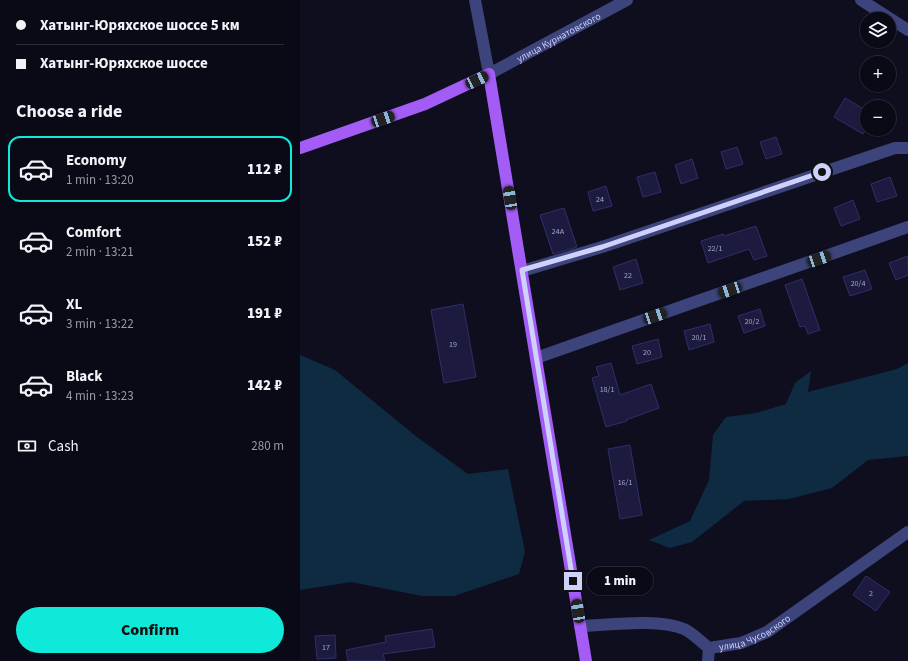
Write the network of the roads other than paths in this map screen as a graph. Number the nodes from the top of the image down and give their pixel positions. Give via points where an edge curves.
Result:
1 (475, 0) edge
2 (627, 0) edge
3 (861, 0) edge
4 (908, 30) edge
5 (489, 74) junction
6 (300, 148) edge
7 (908, 148) edge
8 (908, 227) edge
9 (522, 270) junction
10 (536, 358) junction
11 (908, 532) edge
12 (580, 626) junction
13 (709, 648) junction
14 (586, 661) edge
15 (708, 661) edge

1 - 5 street
2 - 5 street, улица Курнатовского
3 - 4 street
5 - 6 main road via 425,104
5 - 9 main road
7 - 9 street via 895,148 602,247
8 - 10 street
9 - 10 main road
10 - 12 main road
11 - 13 street, улица Чусовского via 767,632 741,643
12 - 13 street, улица Чусовского via 644,623 671,625 686,630
12 - 14 main road
13 - 15 street

